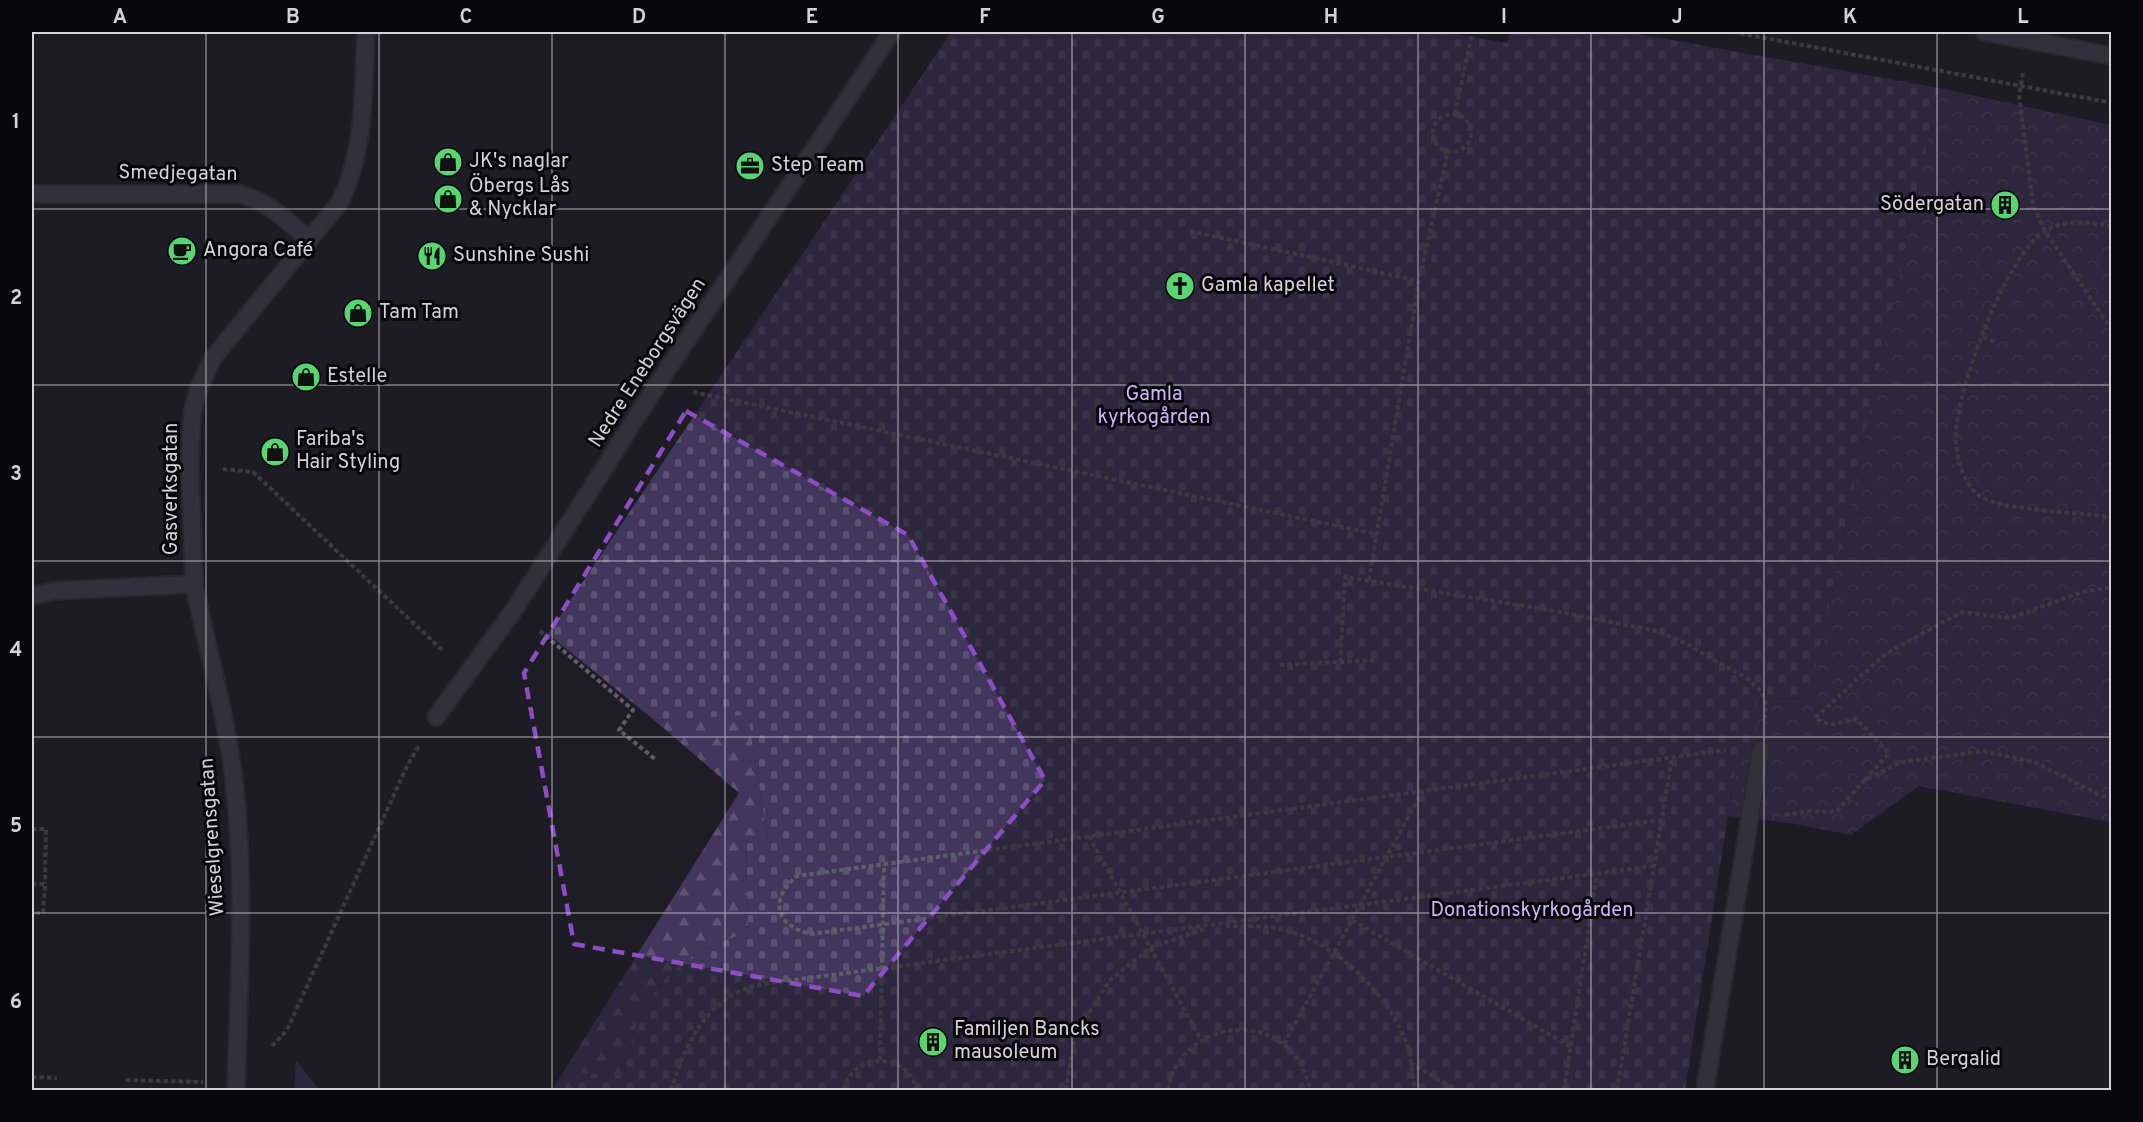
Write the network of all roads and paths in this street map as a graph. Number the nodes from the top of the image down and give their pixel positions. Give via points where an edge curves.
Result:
1 (366, 32) edge
2 (892, 32) edge
3 (1472, 32) edge
4 (1733, 32) edge
5 (1985, 32) edge
6 (2029, 40) junction
7 (2112, 56) edge
8 (2021, 85) junction
9 (2112, 103) edge
10 (1455, 114) junction
11 (1448, 151) junction
12 (32, 194) edge
13 (2112, 225) edge
14 (1190, 231) dead end
15 (2045, 231) junction
16 (309, 240) junction
17 (1419, 282) junction
18 (2112, 330) edge
19 (1983, 337) junction
20 (1995, 342) dead end
21 (657, 385) junction
22 (190, 465) junction
23 (2112, 517) edge
24 (1376, 534) junction
25 (1369, 580) junction
26 (194, 584) junction
27 (2112, 586) edge
28 (32, 596) edge
29 (514, 610) junction
30 (1378, 660) dead end
31 (1340, 662) junction
32 (1280, 665) dead end
33 (466, 673) junction
34 (1762, 692) dead end
35 (436, 717) joint
36 (1727, 750) dead end
37 (1761, 750) dead end
38 (1672, 757) junction
39 (655, 759) dead end
40 (1865, 780) junction
41 (1423, 791) junction
42 (2112, 798) edge
43 (1751, 811) junction
44 (1662, 820) junction
45 (32, 829) edge
46 (1089, 836) junction
47 (1387, 856) junction
48 (884, 864) junction
49 (1654, 866) junction
50 (1597, 874) junction
51 (32, 884) edge
52 (45, 884) junction
53 (1119, 892) junction
54 (1360, 906) junction
55 (32, 913) edge
56 (1352, 920) junction
57 (882, 924) junction
58 (1214, 925) junction
59 (1143, 935) junction
60 (1150, 948) junction
61 (1334, 953) junction
62 (882, 970) junction
63 (1201, 1040) junction
64 (1284, 1044) junction
65 (1571, 1047) junction
66 (880, 1060) junction
67 (1410, 1063) junction
68 (32, 1077) edge
69 (57, 1077) dead end
70 (126, 1080) dead end
71 (236, 1087) edge
72 (671, 1090) edge
73 (844, 1090) edge
74 (916, 1090) edge
75 (1066, 1090) edge
76 (1168, 1090) edge
77 (1311, 1090) edge
78 (1415, 1090) edge
79 (1457, 1090) edge
80 (1564, 1090) edge
81 (1617, 1090) edge
82 (1705, 1090) edge

1 - 16 street, Gasverksgatan via 359,150 352,178 340,202
2 - 21 street, Nedre Eneborgsvägen
3 - 10 path
4 - 8 path
5 - 6 street
6 - 7 street
6 - 8 path
8 - 9 path
8 - 15 path via 2028,177 2033,205
10 - 11 path via 1438,121 1433,133 1437,145
10 - 11 path via 1466,121 1471,138 1459,151
11 - 17 path
12 - 16 street, Smedjegatan via 239,194 275,210
13 - 15 path via 2080,222
14 - 17 path
15 - 18 path
15 - 19 path via 2012,268
16 - 22 street, Gasverksgatan via 213,358 192,414
17 - 24 path
19 - 20 path
19 - 23 path via 1963,394 1956,431 1957,453 1978,496 2005,505
21 - 24 path
21 - 29 street, Nedre Eneborgsvägen
22 - 26 street, Gasverksgatan
22 - 33 path via 253,472
24 - 25 path
25 - 31 path via 1345,577
25 - 34 path via 1657,631 1711,657
26 - 28 street, Gasverksgatan via 53,591
26 - 71 street, Wieselgrensgatan via 231,757 238,833
27 - 40 path via 2082,592 2011,618 1961,612 1884,655 1815,718 1830,725 1856,719 1889,753
29 - 33 street, Nedre Eneborgsvägen
29 - 39 path via 633,710 619,730
30 - 31 path
31 - 32 path
33 - 35 street, Nedre Eneborgsvägen
35 - 71 path via 407,766 287,1030
36 - 38 path
37 - 43 street
38 - 41 path
38 - 44 path
40 - 42 path via 1901,762 1983,751 2034,762
40 - 43 path via 1836,812 1809,811 1775,817
41 - 46 path
41 - 47 path
43 - 82 street
44 - 47 path
44 - 49 path
45 - 52 path via 46,829
46 - 48 path
46 - 53 path
47 - 53 path
47 - 54 path
48 - 57 path
48 - 57 path via 797,876 781,894 779,906 783,919 794,930 811,934
49 - 50 path
49 - 81 path
50 - 54 path
50 - 65 path
51 - 52 path
52 - 55 path via 44,913
53 - 57 path
53 - 59 path
54 - 56 path
54 - 58 path
56 - 61 path
56 - 65 path
57 - 62 path
58 - 59 path
58 - 60 path
58 - 61 path via 1277,928
59 - 60 path
59 - 62 path
60 - 63 path
60 - 75 path via 1109,981 1075,1035
61 - 64 path
61 - 67 path via 1380,994 1407,1046
62 - 66 path
62 - 72 path via 741,990 716,1007 696,1028
63 - 64 path via 1243,1029
63 - 76 path via 1182,1057
64 - 77 path via 1303,1065
65 - 80 path
66 - 73 path via 853,1071
66 - 74 path via 907,1071
67 - 78 path
67 - 79 path
68 - 69 path
70 - 71 path

